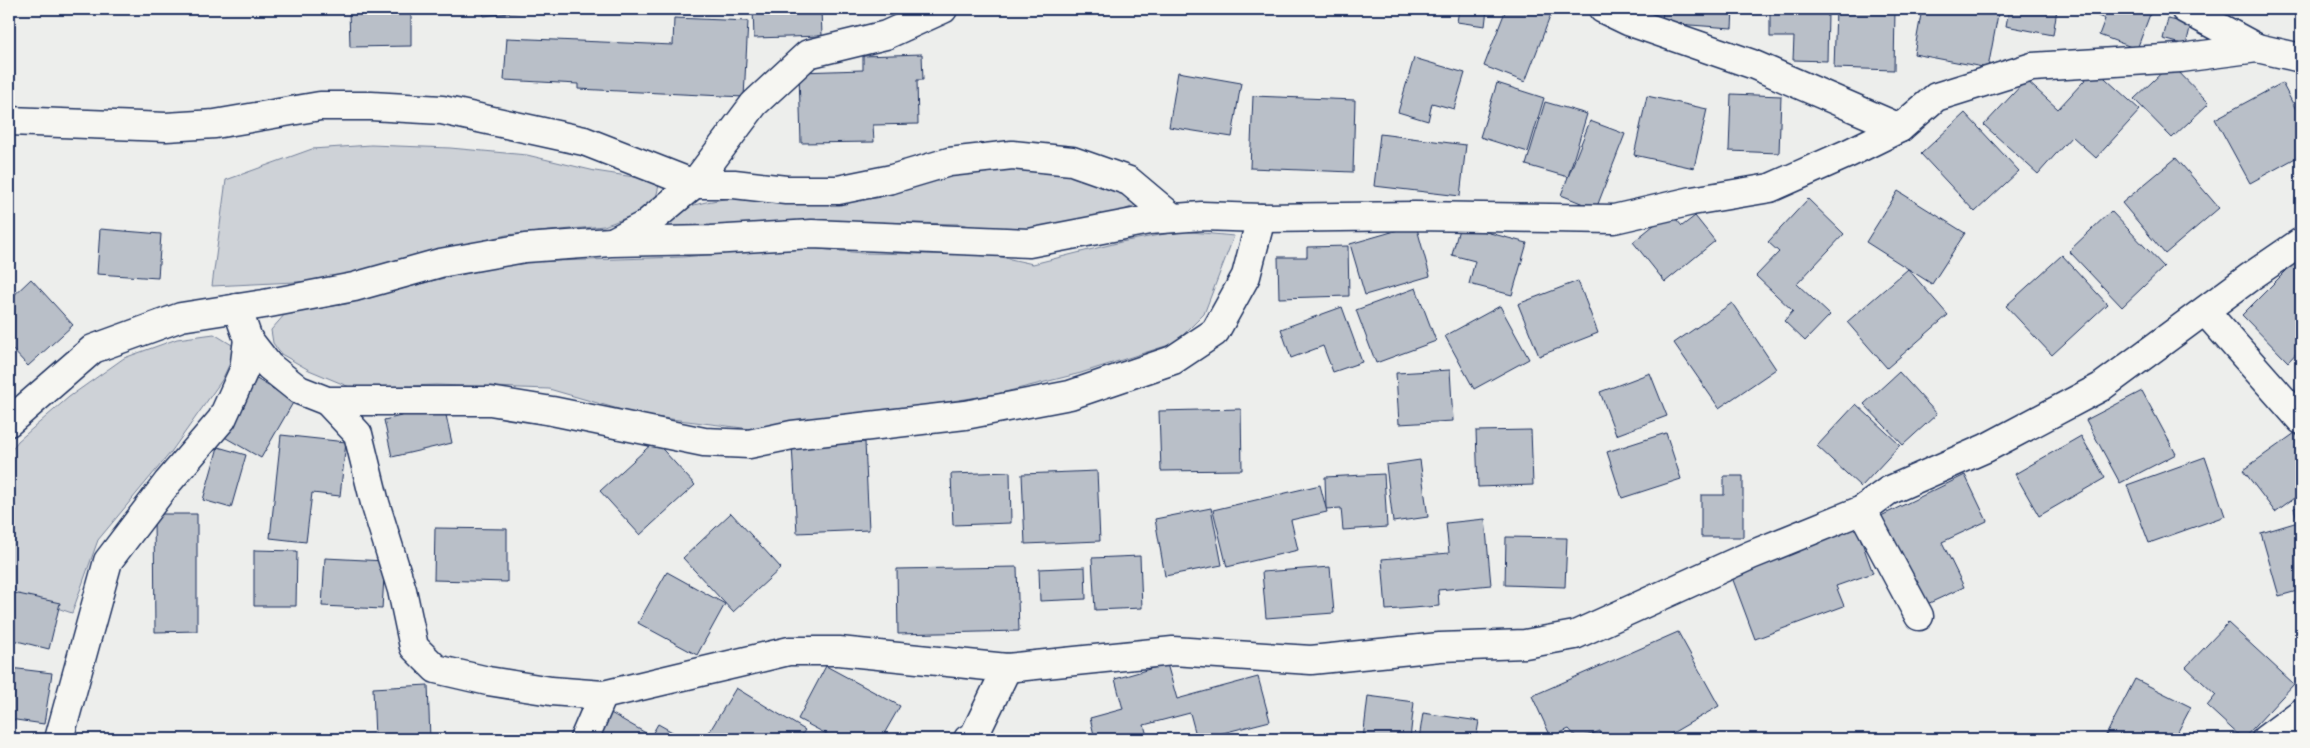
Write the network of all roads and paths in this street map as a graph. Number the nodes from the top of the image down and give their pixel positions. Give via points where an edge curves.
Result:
1 (943, 9) edge
2 (1603, 9) edge
3 (2185, 9) edge
4 (2257, 48) junction
5 (2301, 58) edge
6 (9, 121) edge
7 (1900, 128) junction
8 (694, 184) junction
9 (1174, 218) junction
10 (1262, 218) junction
11 (611, 242) junction
12 (2301, 242) edge
13 (237, 308) junction
14 (2205, 311) junction
15 (248, 339) junction
16 (327, 401) junction
17 (2301, 420) edge
18 (9, 422) edge
19 (1862, 510) junction
20 (1919, 616) dead end
21 (1007, 668) junction
22 (603, 695) junction
23 (2301, 713) edge
24 (973, 738) edge
25 (59, 739) edge
26 (584, 739) edge
27 (2266, 739) edge

1 - 8 street via 886,35 808,54 754,104
2 - 7 street via 1628,21 1752,64
3 - 4 street
4 - 5 street
4 - 7 street via 2181,58 2032,67 1936,97
6 - 8 street via 166,127 215,124 320,106 442,110 584,141
7 - 10 street via 1770,188 1614,219
8 - 9 street via 838,190 892,179 949,162 1012,156 1072,161 1129,182
8 - 11 street via 645,225
9 - 10 street
9 - 11 street via 1029,243 812,234
10 - 16 street via 1246,276 1215,332 1173,360 1070,395 965,415 792,435 749,444 704,442 490,401
11 - 13 street via 526,248 440,263 354,287
12 - 14 street
13 - 15 street
13 - 18 street via 181,317 93,350
14 - 17 street
14 - 19 street via 2101,387 1986,448 1888,492
15 - 16 street via 269,366 298,390
15 - 25 street via 244,370 222,419 168,482 108,561
16 - 22 street via 358,434 402,590 414,647 436,669 551,691
19 - 20 street
19 - 21 street via 1751,555 1575,635 1525,644 1391,651 1311,660 1173,651
21 - 22 street via 839,651 790,651
21 - 24 street
22 - 26 street
23 - 27 street

